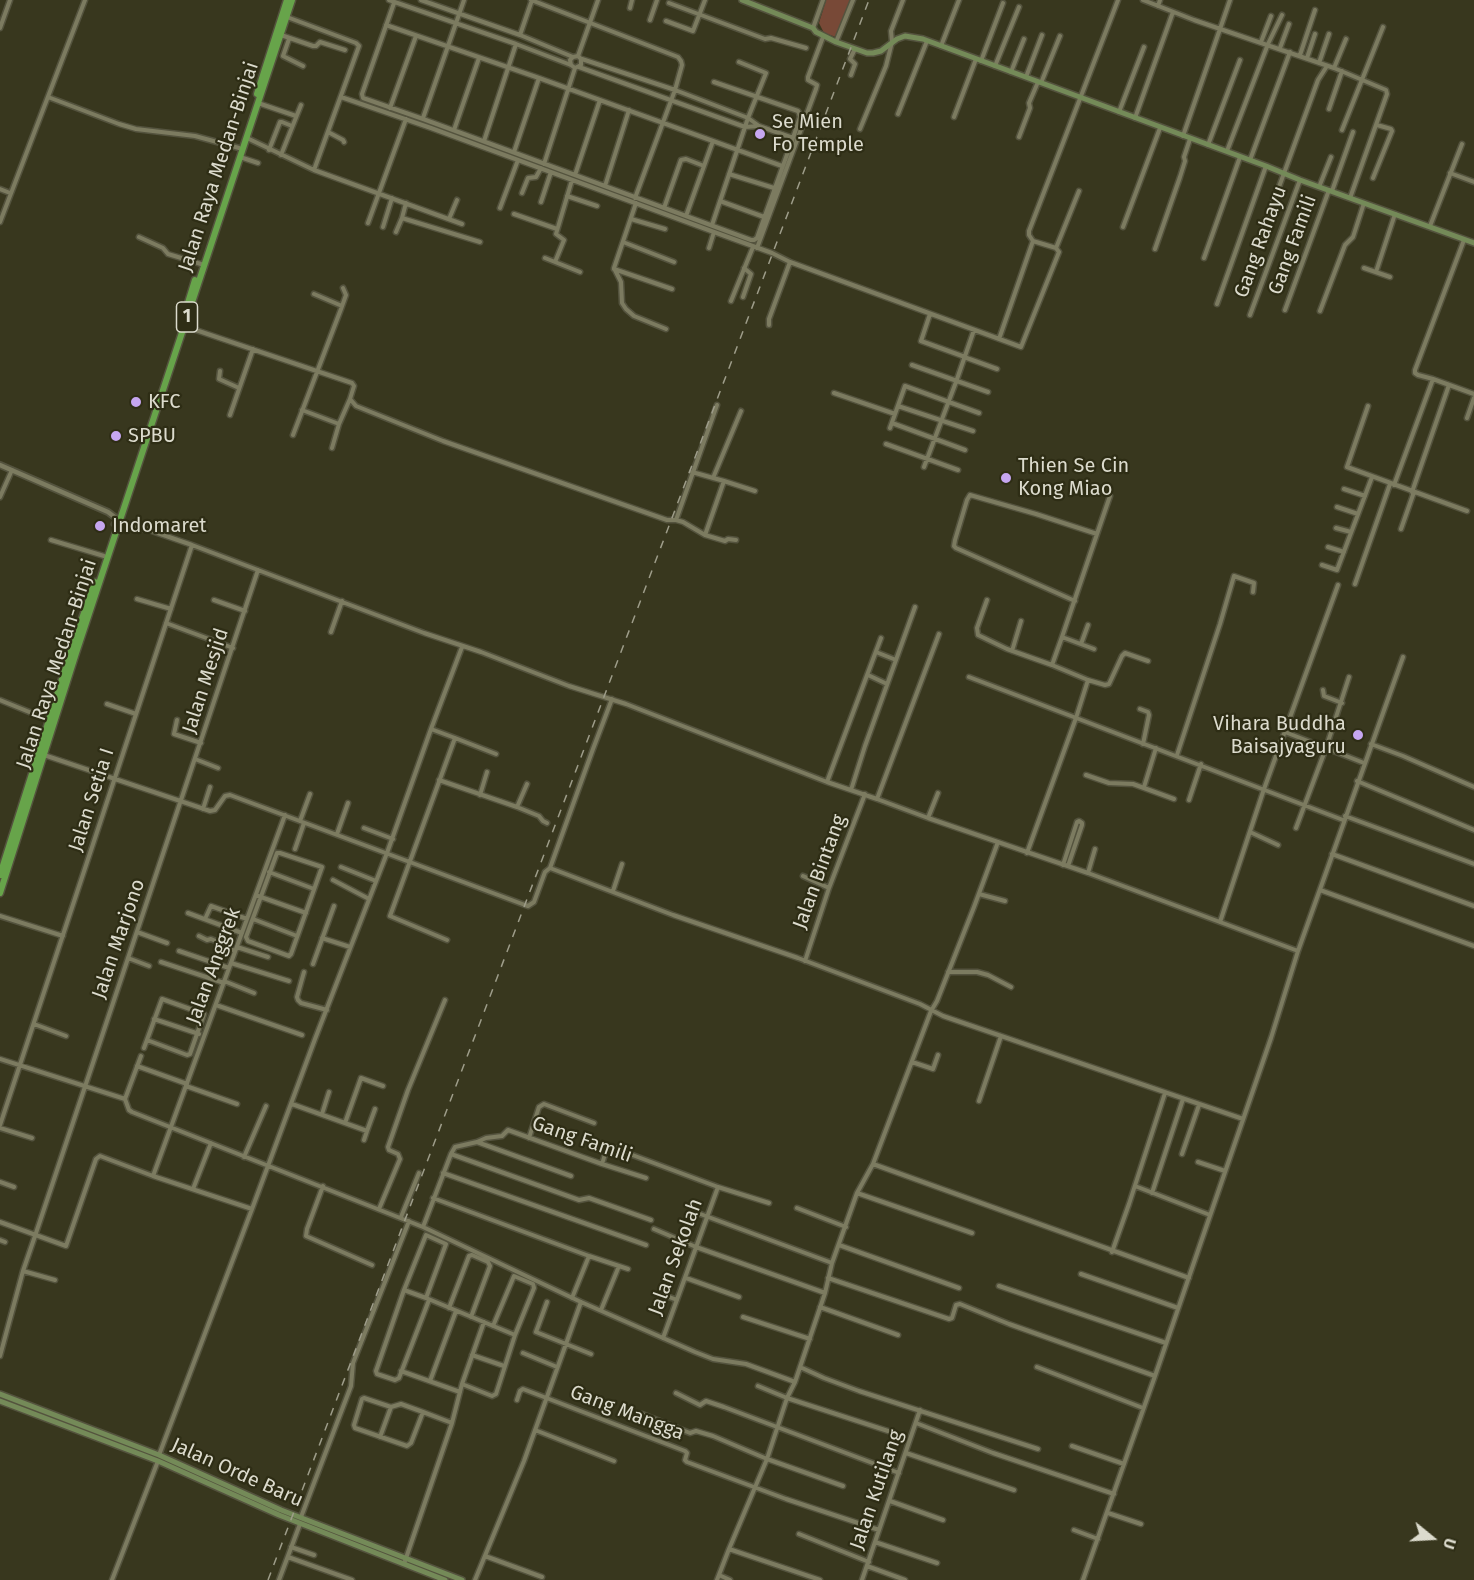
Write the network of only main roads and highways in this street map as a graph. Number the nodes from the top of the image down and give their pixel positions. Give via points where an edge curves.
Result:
1 (287, 0) edge
2 (292, 0) edge
3 (742, 0) edge
4 (1474, 243) edge
5 (121, 511) junction
6 (117, 523) junction
7 (52, 721) junction
8 (0, 875) edge
9 (0, 893) edge
10 (0, 1394) edge
11 (0, 1401) edge
12 (34, 1410) junction
13 (405, 1561) junction
14 (445, 1580) edge
15 (462, 1580) edge

1 - 5 highway, Jalan Raya Medan-Binjai / 1
2 - 5 highway, Jalan Raya Medan-Binjai / 1
3 - 4 main road via 813,28 823,37 873,53 904,36 912,36
5 - 6 highway, Jalan Raya Medan-Binjai / 1
6 - 7 highway, Jalan Raya Medan-Binjai / 1
6 - 7 highway, Jalan Raya Medan-Binjai / 1 via 74,641
7 - 8 highway, Jalan Raya Medan-Binjai / 1
7 - 9 highway, Jalan Raya Medan-Binjai / 1
10 - 12 main road, Jalan Orde Baru
11 - 12 main road, Jalan Orde Baru
12 - 13 main road, Jalan Orde Baru
13 - 14 main road, Jalan Orde Baru
13 - 15 main road, Jalan Orde Baru

